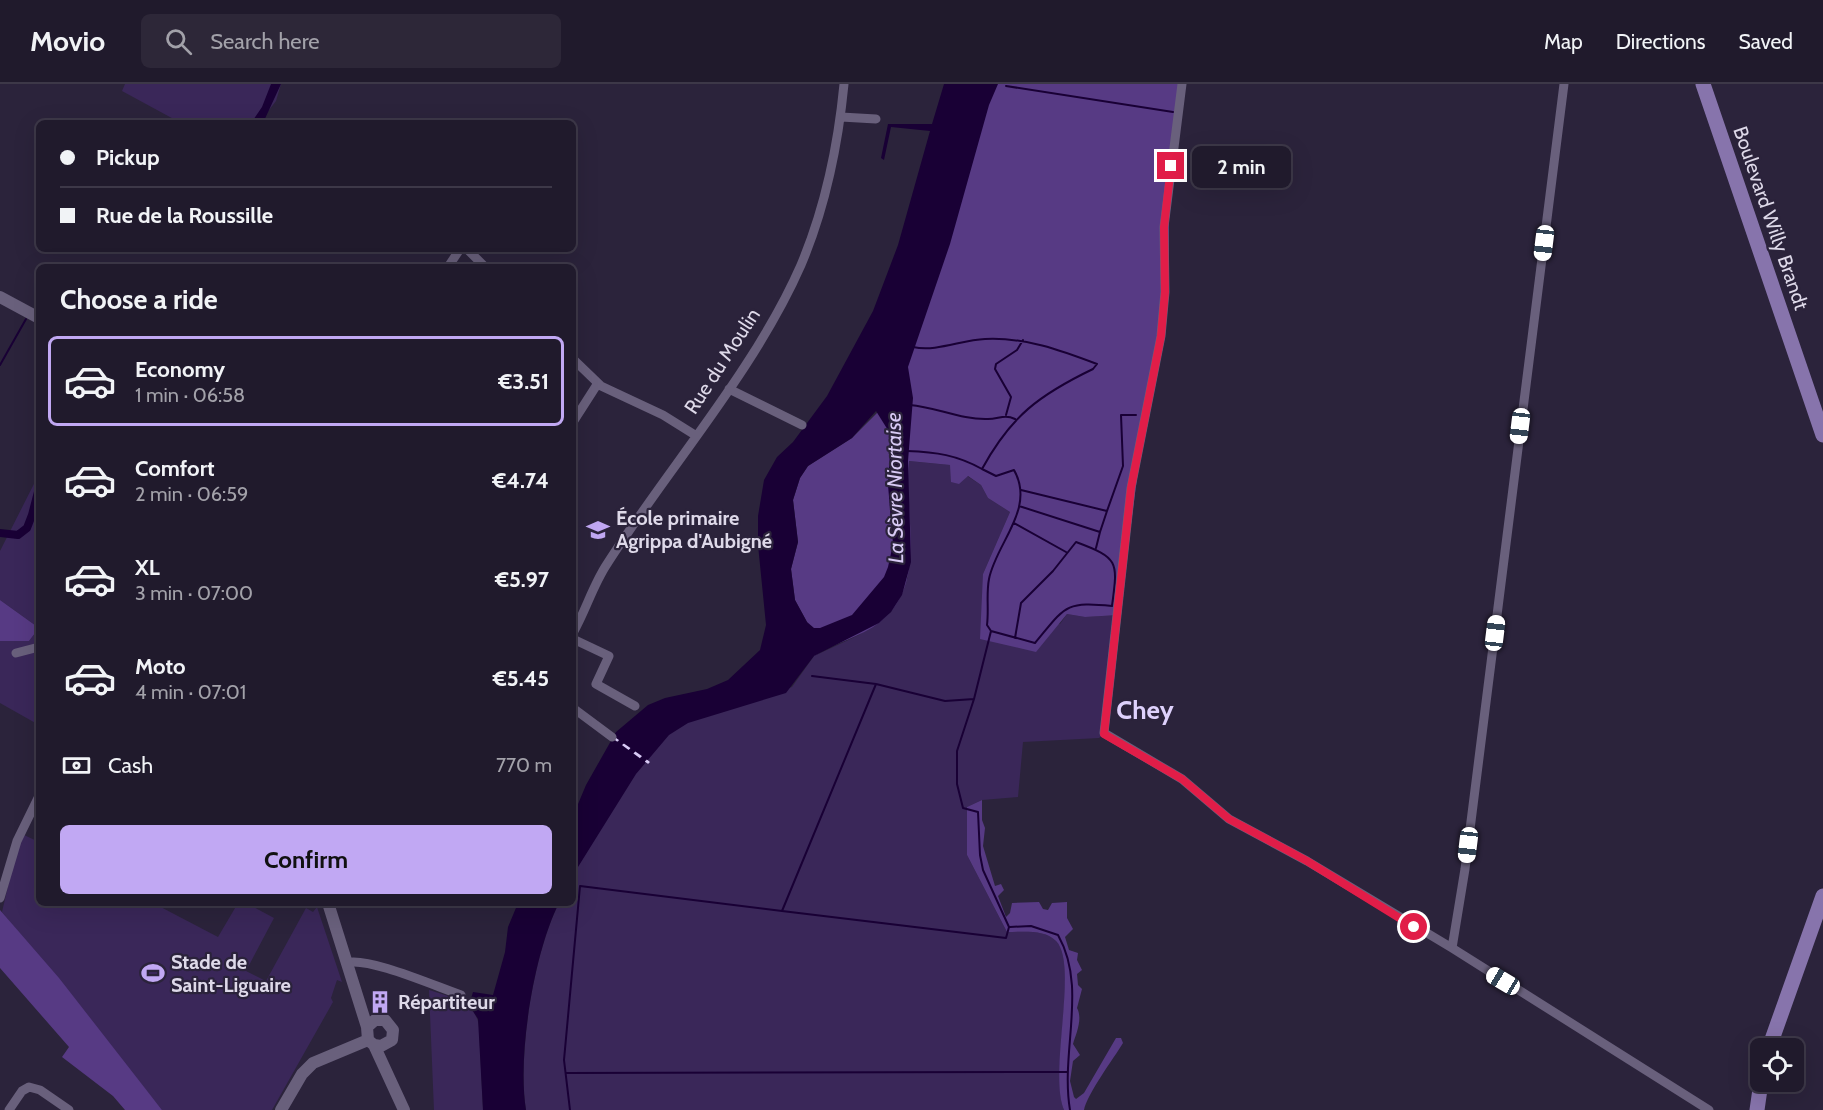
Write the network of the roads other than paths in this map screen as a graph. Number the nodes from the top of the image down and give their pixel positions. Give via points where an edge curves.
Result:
1 (844, 84) edge
2 (1182, 84) edge
3 (1564, 84) edge
4 (1703, 84) edge
5 (841, 117) junction
6 (876, 119) dead end
7 (470, 252) edge
8 (481, 264) edge
9 (0, 297) edge
10 (36, 316) edge
11 (576, 362) edge
12 (598, 383) junction
13 (729, 389) junction
14 (576, 417) edge
15 (802, 425) dead end
16 (695, 435) junction
17 (1823, 435) edge
18 (576, 626) edge
19 (576, 640) edge
20 (36, 648) edge
21 (15, 653) dead end
22 (635, 706) dead end
23 (576, 710) edge
24 (612, 737) dead end
25 (36, 802) edge
26 (1823, 896) edge
27 (0, 898) edge
28 (329, 906) edge
29 (1452, 948) junction
30 (345, 963) junction
31 (461, 995) dead end
32 (358, 999) junction
33 (382, 1019) junction
34 (1773, 1038) edge
35 (374, 1039) junction
36 (1760, 1092) edge
37 (9, 1110) edge
38 (69, 1110) edge
39 (281, 1110) edge
40 (404, 1110) edge
41 (409, 1110) edge
42 (1709, 1110) edge
43 (1757, 1110) edge

1 - 5 street, Rue du Moulin
2 - 29 street via 1164,227 1161,336 1132,479 1104,734 1182,779 1229,819
3 - 29 street
4 - 17 main road, Boulevard Willy Brandt
5 - 6 street
5 - 13 street, Rue du Moulin via 832,167 803,259 762,338
7 - 8 street
9 - 10 street
11 - 12 street
12 - 14 street
12 - 16 street
13 - 15 street
13 - 16 street, Rue du Moulin
16 - 18 street, Rue du Moulin via 597,580
19 - 22 street via 609,656 596,684
20 - 21 street
23 - 24 street
25 - 27 street via 17,842
26 - 34 main road
28 - 30 street
29 - 42 street
30 - 31 street via 370,963
30 - 32 street
32 - 33 street
32 - 35 street
33 - 35 street via 372,1022
33 - 35 street via 388,1022 393,1036
35 - 39 street via 313,1062
35 - 40 street
35 - 41 street
36 - 43 main road
37 - 38 street via 22,1091 33,1087

